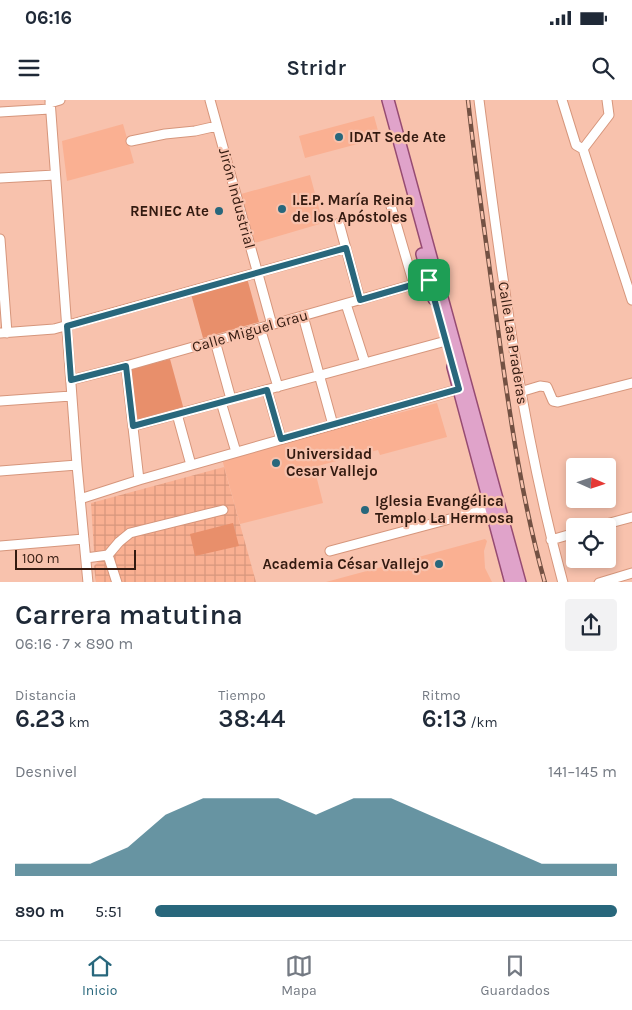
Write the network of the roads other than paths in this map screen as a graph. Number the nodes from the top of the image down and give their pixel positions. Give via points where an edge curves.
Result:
1 (60, 100) edge
2 (210, 100) edge
3 (380, 100) edge
4 (388, 100) edge
5 (479, 100) edge
6 (562, 100) edge
7 (607, 100) edge
8 (50, 104) edge
9 (0, 112) edge
10 (217, 126) junction
11 (131, 141) dead end
12 (583, 149) junction
13 (55, 175) junction
14 (0, 178) edge
15 (391, 206) dead end
16 (339, 223) dead end
17 (0, 239) edge
18 (346, 248) junction
19 (257, 272) junction
20 (429, 280) junction
21 (414, 285) junction
22 (360, 300) junction
23 (632, 300) edge
24 (346, 304) junction
25 (303, 316) junction
26 (272, 325) junction
27 (67, 326) junction
28 (260, 328) junction
29 (3, 333) edge
30 (215, 341) junction
31 (446, 342) junction
32 (365, 363) junction
33 (126, 366) junction
34 (319, 376) junction
35 (71, 380) junction
36 (632, 383) edge
37 (278, 387) junction
38 (459, 389) junction
39 (267, 390) junction
40 (520, 392) junction
41 (71, 396) junction
42 (231, 399) junction
43 (0, 401) edge
44 (221, 402) junction
45 (177, 414) junction
46 (332, 425) junction
47 (133, 426) junction
48 (281, 439) junction
49 (236, 452) junction
50 (77, 465) junction
51 (191, 465) junction
52 (0, 471) edge
53 (139, 480) junction
54 (80, 499) junction
55 (491, 508) junction
56 (223, 510) dead end
57 (632, 517) edge
58 (616, 521) edge
59 (566, 536) edge
60 (84, 539) junction
61 (551, 540) junction
62 (0, 546) edge
63 (330, 551) dead end
64 (108, 556) junction
65 (86, 558) junction
66 (632, 573) edge
67 (88, 582) edge
68 (117, 582) edge
69 (511, 582) edge
70 (520, 582) edge
71 (563, 582) edge
72 (599, 582) edge

1 - 8 street
2 - 10 street, Jirón Industrial
3 - 20 main road
4 - 70 main road
5 - 40 street, Calle Las Praderas
6 - 12 street via 576,145
7 - 12 street via 609,115
8 - 9 street
8 - 13 street
10 - 11 street
10 - 19 street, Jirón Industrial
12 - 23 street
13 - 14 street
13 - 27 street
15 - 21 street
16 - 18 street
17 - 29 street
18 - 19 street
18 - 22 street
19 - 26 street, Jirón Industrial
19 - 27 street
20 - 21 street, Calle Miguel Grau
20 - 31 main road
21 - 22 street, Calle Miguel Grau
22 - 24 street, Calle Miguel Grau
24 - 25 street, Calle Miguel Grau
24 - 32 street
25 - 26 street, Calle Miguel Grau
25 - 34 street
26 - 28 street, Calle Miguel Grau
27 - 29 street
27 - 35 street
28 - 30 street, Calle Miguel Grau
28 - 37 street
30 - 33 street, Calle Miguel Grau
30 - 42 street
31 - 32 street
31 - 38 main road
32 - 34 street
33 - 35 street, Calle Miguel Grau
33 - 47 street
34 - 37 street
34 - 46 street
35 - 41 street
36 - 40 street via 558,402 553,401 547,387
37 - 39 street
38 - 46 street
38 - 55 main road
39 - 42 street
39 - 48 street
40 - 61 street, Calle Las Praderas
41 - 43 street
41 - 50 street
42 - 44 street
44 - 45 street
44 - 49 street
45 - 47 street
45 - 51 street
46 - 48 street
47 - 53 street
48 - 49 street
49 - 51 street
50 - 52 street
50 - 54 street
51 - 53 street
53 - 54 street
54 - 60 street
55 - 63 street
55 - 69 main road
56 - 64 street via 130,533
57 - 58 street
59 - 61 street
60 - 62 street
60 - 65 street
61 - 71 street, Calle Las Praderas
64 - 65 street
64 - 68 street
65 - 67 street
66 - 72 street

